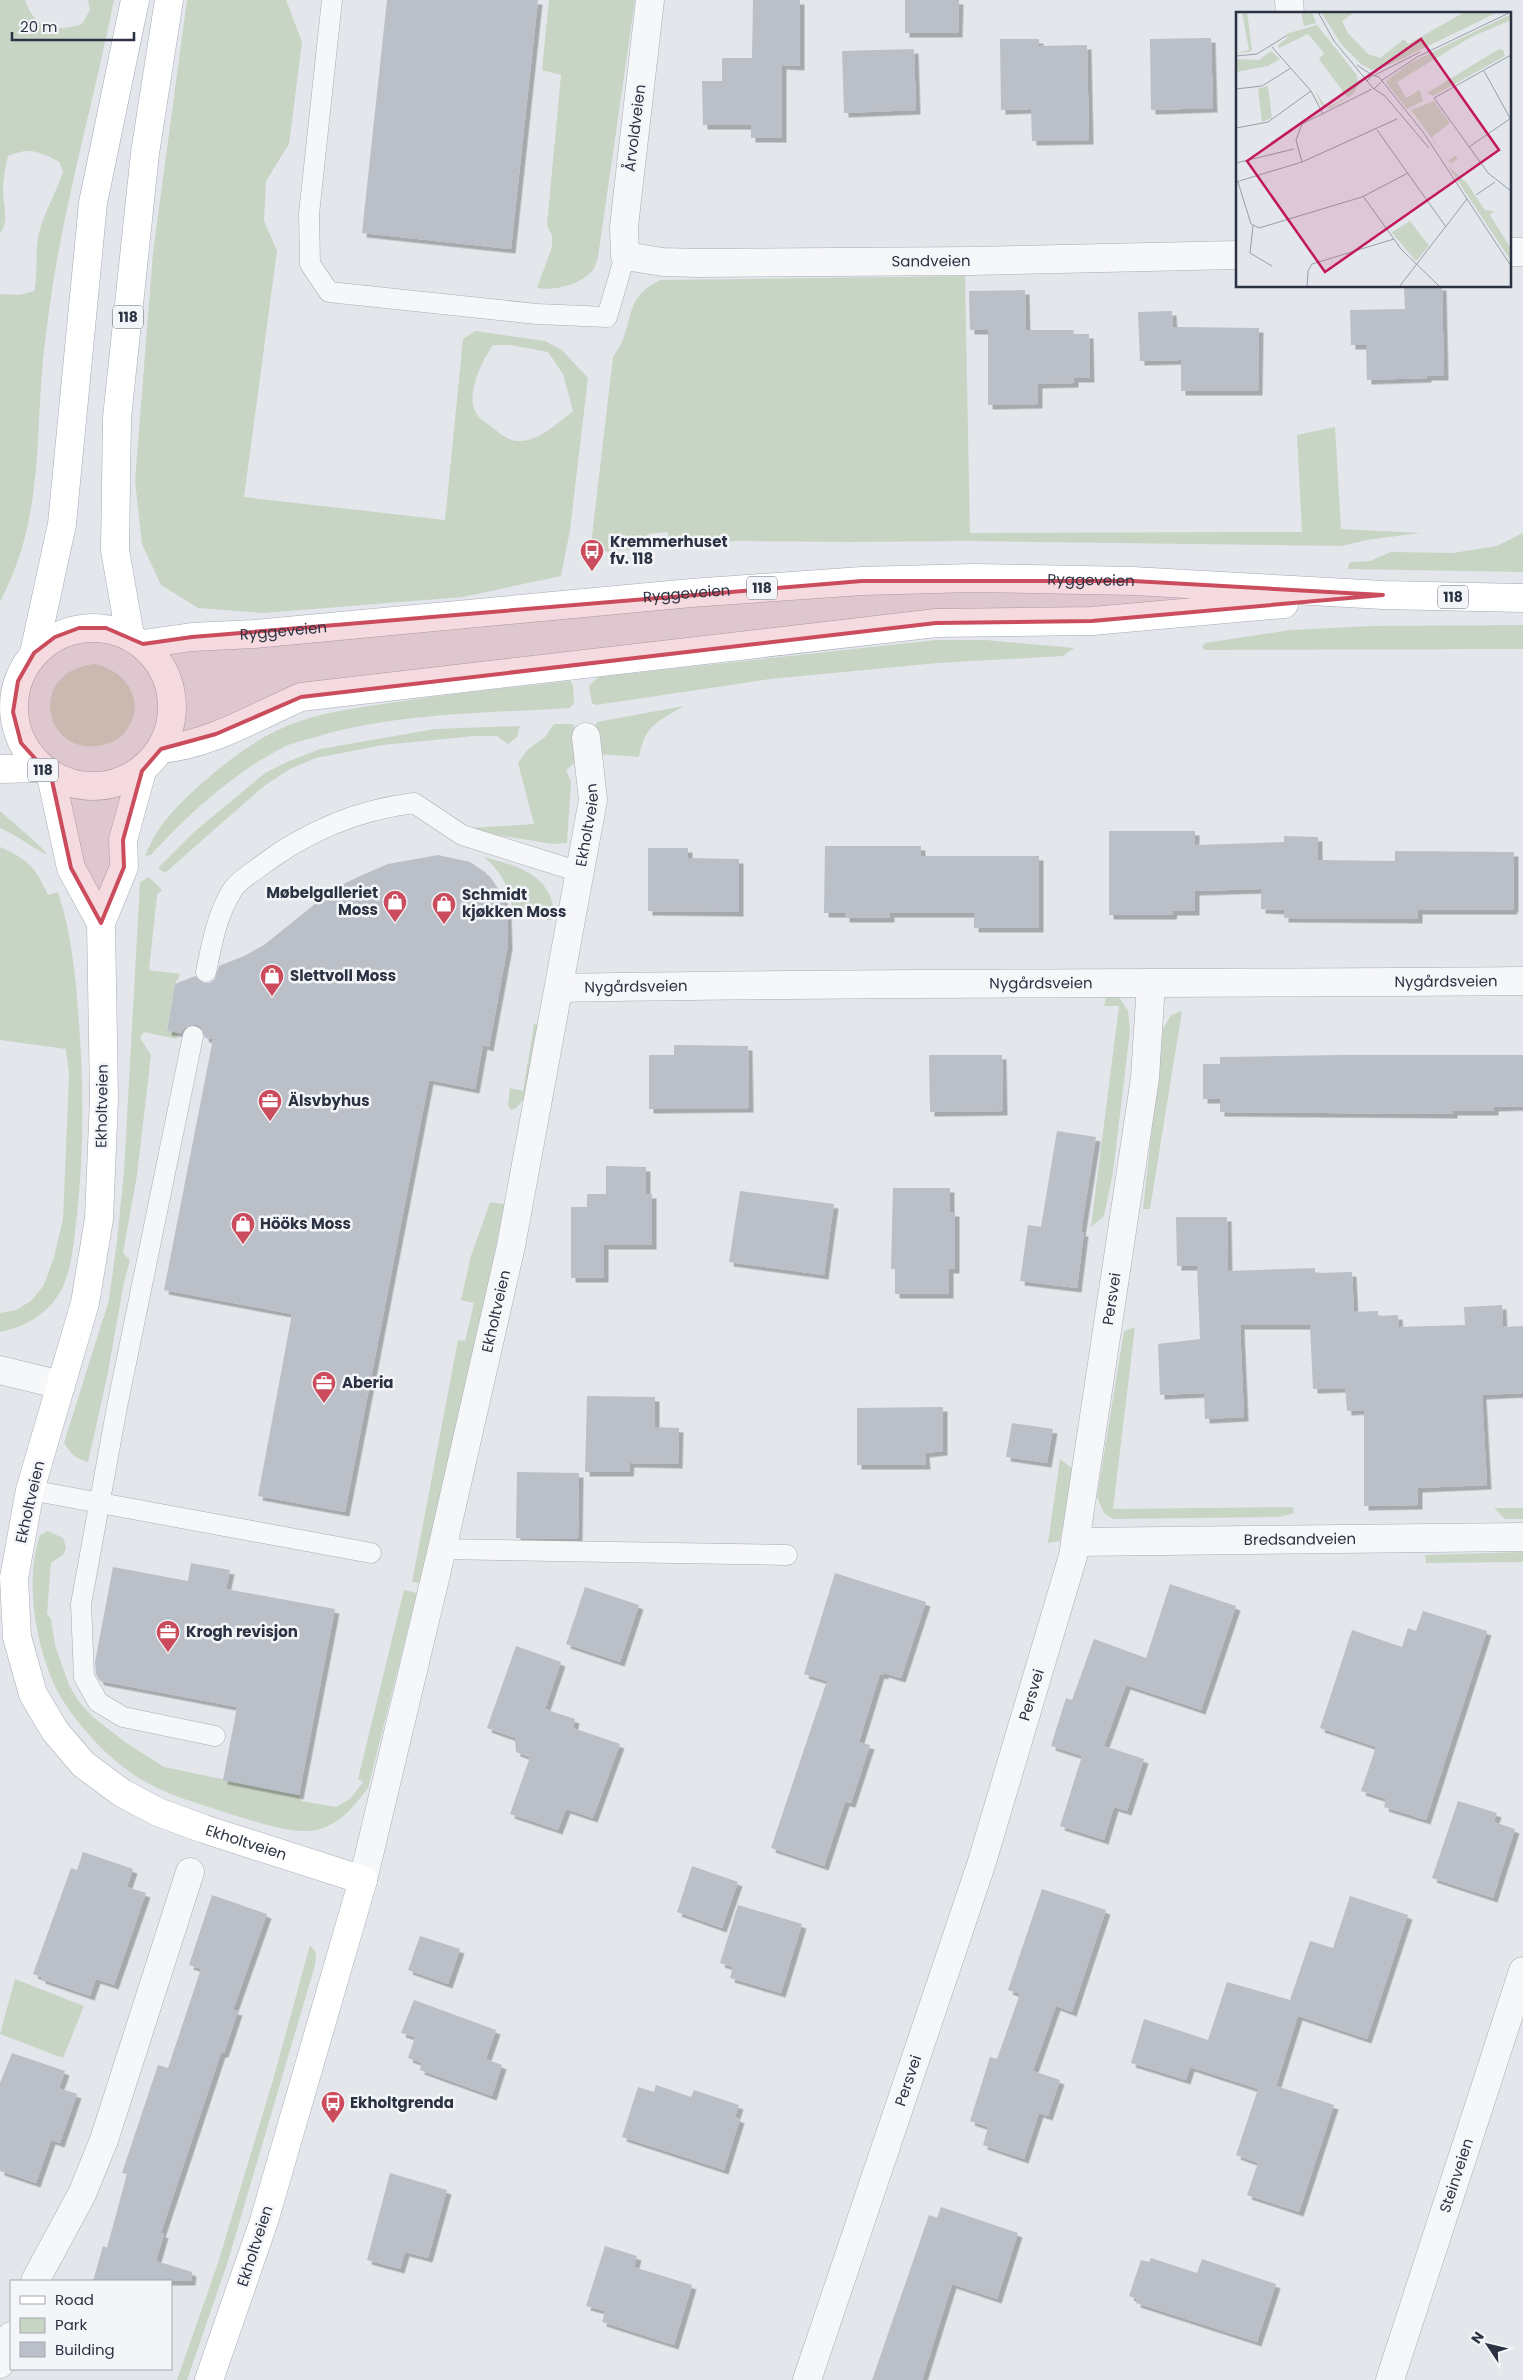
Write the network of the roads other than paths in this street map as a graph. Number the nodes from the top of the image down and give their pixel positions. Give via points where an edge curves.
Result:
1 (135, 0) edge
2 (169, 0) edge
3 (332, 0) edge
4 (650, 0) edge
5 (1510, 252) edge
6 (1523, 252) edge
7 (1236, 255) edge
8 (625, 256) junction
9 (1383, 595) junction
10 (1523, 598) edge
11 (137, 640) junction
12 (34, 653) junction
13 (9, 684) edge
14 (586, 738) dead end
15 (161, 749) junction
16 (0, 769) edge
17 (142, 771) junction
18 (46, 772) junction
19 (580, 872) junction
20 (101, 923) junction
21 (206, 972) dead end
22 (1523, 981) edge
23 (1150, 984) junction
24 (560, 988) junction
25 (193, 1036) dead end
26 (0, 1370) edge
27 (61, 1385) junction
28 (30, 1490) junction
29 (98, 1503) junction
30 (1523, 1537) edge
31 (1076, 1542) junction
32 (442, 1549) junction
33 (371, 1553) dead end
34 (787, 1555) dead end
35 (216, 1736) dead end
36 (190, 1872) dead end
37 (363, 1880) junction
38 (1523, 1971) edge
39 (36, 2280) edge
40 (10, 2339) edge
41 (0, 2364) edge
42 (209, 2380) edge
43 (807, 2380) edge
44 (1390, 2380) edge

1 - 12 main road, 118 via 93,203 62,524
2 - 11 main road, 118 via 144,153 117,418 115,550
3 - 8 lane via 309,214 310,264 329,292 537,314 607,317
4 - 8 street, Årvoldveien via 626,209
5 - 6 street
7 - 8 street, Sandveien via 698,263
9 - 10 main road, Ryggeveien / 118
9 - 11 main road, Ryggeveien / 118 via 1133,581 973,578 862,581 691,593 254,634
9 - 15 main road, Ryggeveien / 118 via 1092,621 936,623 301,697 216,734 178,748
11 - 12 main road, 118 via 106,628 80,628 55,637
11 - 15 main road, 118 via 162,666 172,693 172,722
12 - 13 main road, 118
13 - 18 main road, 118 via 21,743
14 - 19 street, Ekholtveien via 593,800
15 - 17 main road, 118
16 - 18 main road, 118
17 - 18 main road, 118 via 97,787
17 - 20 main road, Ekholtveien via 123,840 124,867
18 - 20 main road, Ekholtveien via 72,868
19 - 21 lane via 462,835 414,803 382,807 331,825 278,852 234,887 218,919
19 - 24 street, Ekholtveien
20 - 27 main road, Ekholtveien via 104,1098 99,1219 86,1302
22 - 23 street, Nygårdsveien
23 - 24 street, Nygårdsveien
23 - 31 street, Persvei via 1145,1078
24 - 32 street, Ekholtveien via 511,1246
25 - 29 lane
26 - 27 street
27 - 28 main road, Ekholtveien
28 - 29 lane
28 - 37 main road, Ekholtveien via 14,1578 17,1637 33,1694 55,1731 82,1764 122,1793 158,1812
29 - 33 lane
29 - 35 lane via 81,1604 84,1677 98,1702 123,1717
30 - 31 street, Bredsandveien
31 - 43 street, Persvei via 981,1865
32 - 34 lane
32 - 37 street, Ekholtveien
36 - 39 street via 104,2140 82,2194
37 - 42 main road, Ekholtveien via 264,2221
38 - 44 street, Steinveien
40 - 41 street

